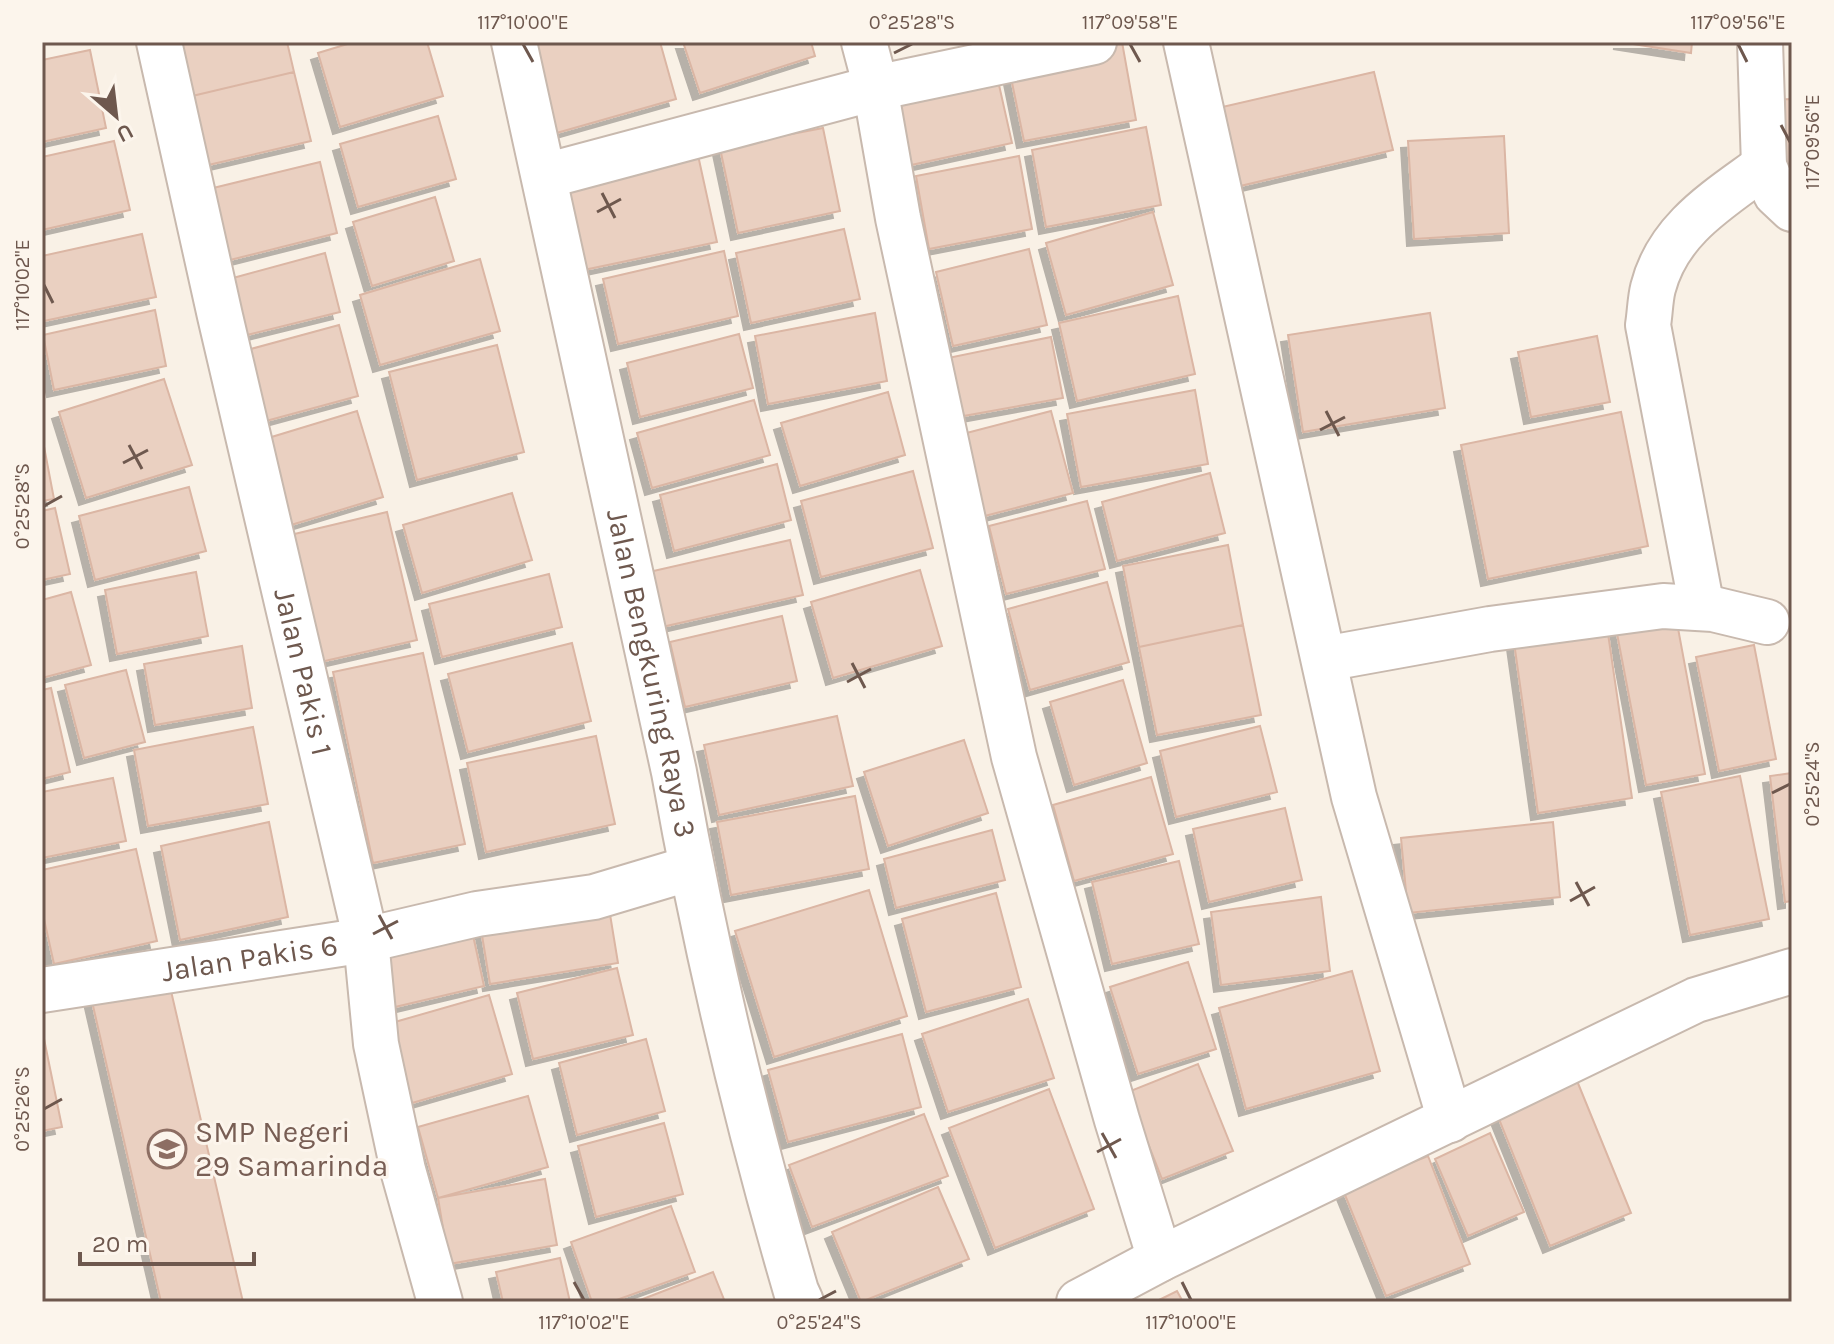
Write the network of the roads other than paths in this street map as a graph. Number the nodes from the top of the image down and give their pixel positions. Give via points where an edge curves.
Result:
1 (159, 42) edge
2 (514, 42) edge
3 (864, 42) edge
4 (1094, 42) edge
5 (1186, 42) edge
6 (1760, 42) edge
7 (875, 88) junction
8 (1764, 166) junction
9 (545, 176) junction
10 (1792, 209) edge
11 (1702, 608) junction
12 (1767, 622) dead end
13 (1324, 659) junction
14 (691, 868) junction
15 (366, 940) junction
16 (1792, 971) edge
17 (44, 980) edge
18 (1450, 1120) junction
19 (1160, 1259) junction
20 (440, 1302) edge
21 (801, 1302) edge
22 (1079, 1302) edge

1 - 15 street, Jalan Pakis 1
2 - 9 street, Jalan Bengkuring Raya 3
3 - 7 street
4 - 7 street
5 - 13 street
6 - 8 street
7 - 9 street
7 - 19 street via 901,234 1014,757
8 - 10 street via 1776,194
8 - 11 street via 1687,224 1652,289 1648,325
9 - 14 street, Jalan Bengkuring Raya 3
11 - 12 street
11 - 13 street via 1663,606 1590,614
13 - 18 street via 1354,797
14 - 15 street, Jalan Pakis 6 via 594,897 477,914
14 - 21 street, Jalan Bengkuring Raya 3 via 768,1196
15 - 17 street, Jalan Pakis 6
15 - 20 street, Jalan Pakis 1 via 376,1044 403,1170
16 - 18 street via 1696,1000
18 - 19 street
19 - 22 street

